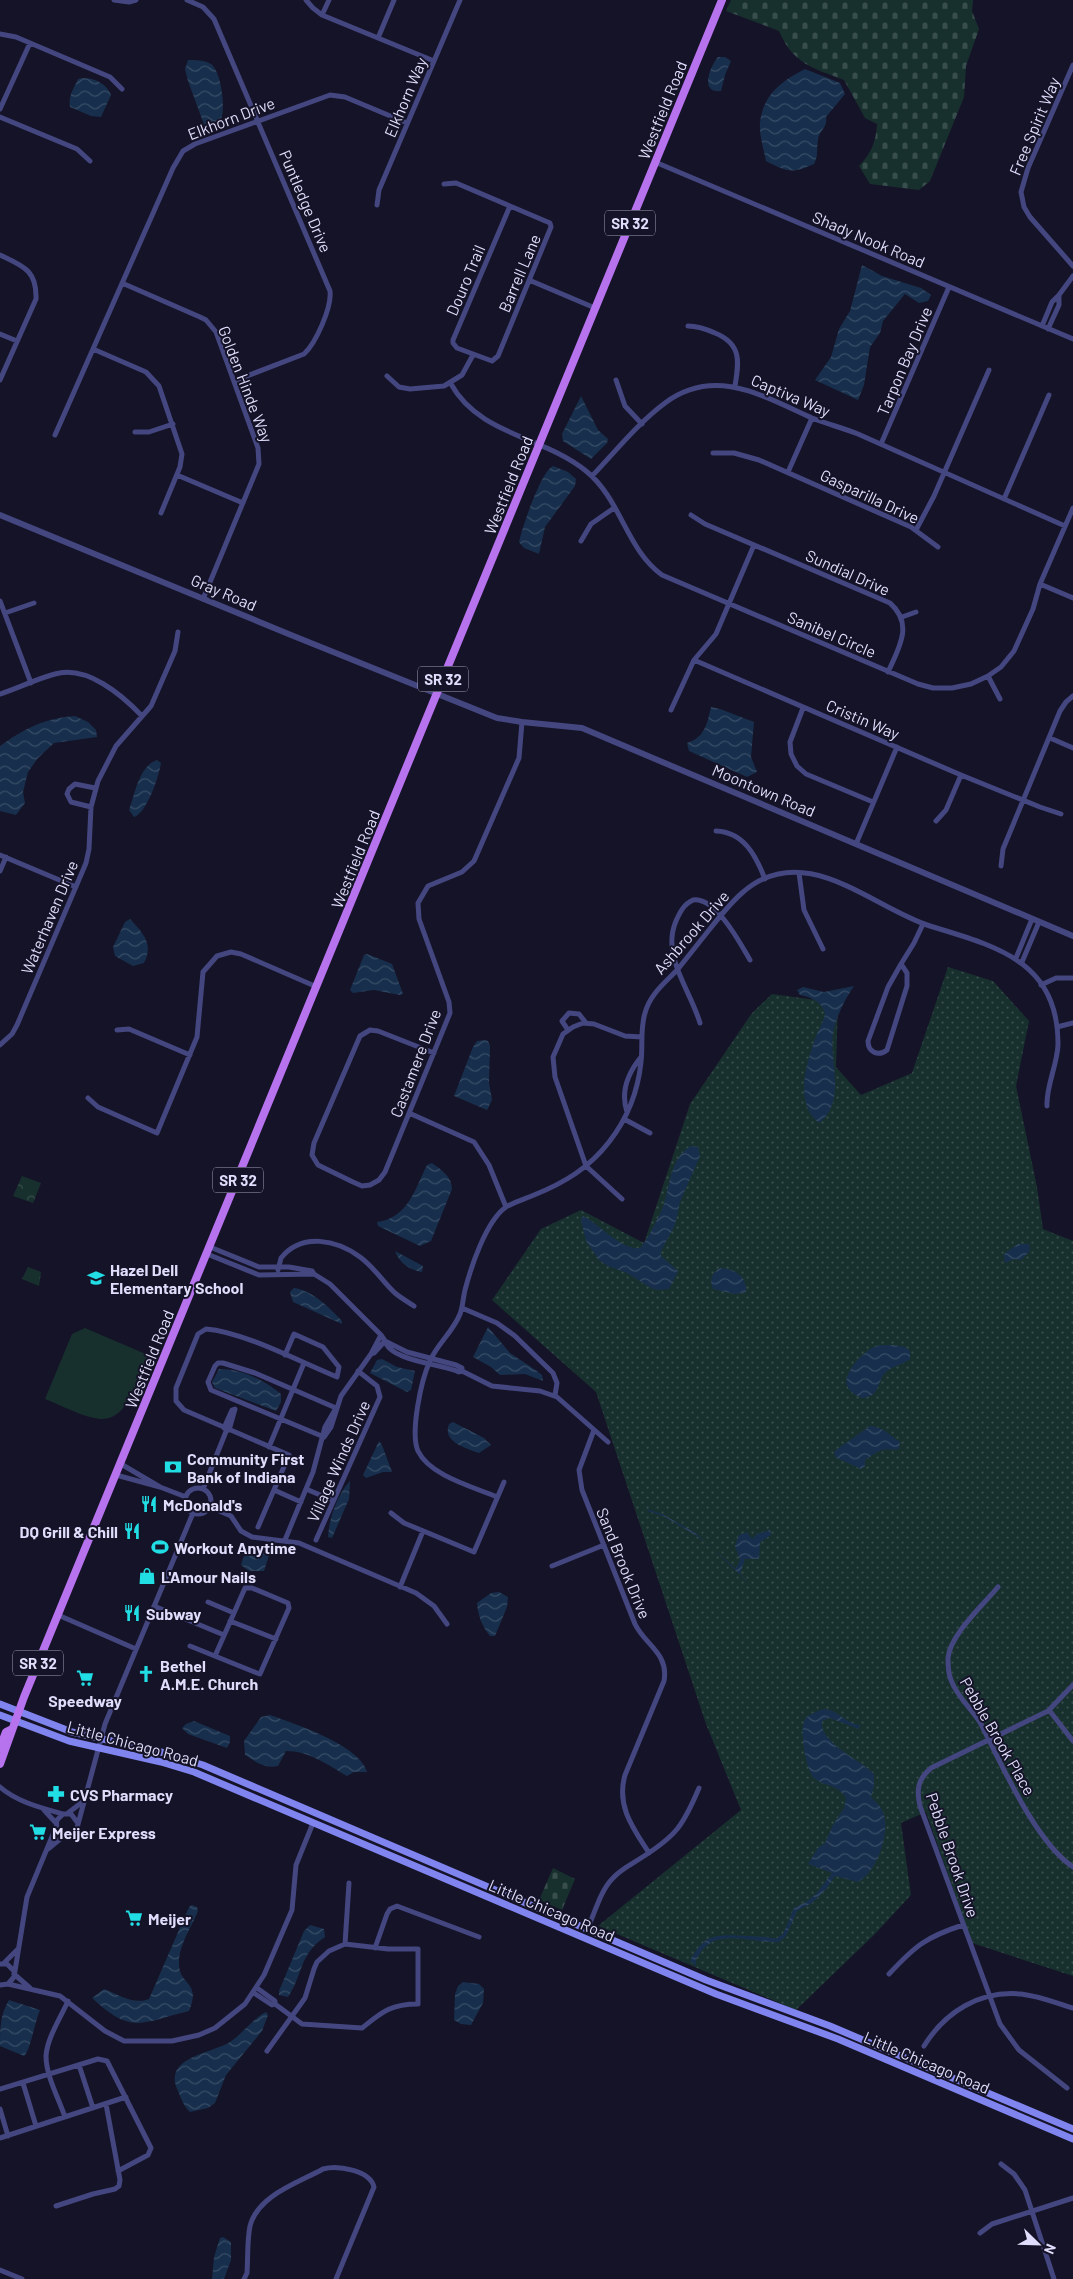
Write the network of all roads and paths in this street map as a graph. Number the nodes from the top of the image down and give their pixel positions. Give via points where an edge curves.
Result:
1 (114, 0) edge
2 (136, 0) edge
3 (187, 0) edge
4 (306, 0) edge
5 (329, 0) edge
6 (394, 0) edge
7 (460, 0) edge
8 (722, 0) edge
9 (322, 15) junction
10 (0, 34) edge
11 (378, 38) junction
12 (30, 42) junction
13 (434, 62) junction
14 (1073, 68) edge
15 (122, 89) dead end
16 (0, 110) edge
17 (0, 117) edge
18 (258, 120) junction
19 (407, 123) junction
20 (90, 161) dead end
21 (655, 162) junction
22 (444, 184) dead end
23 (377, 205) dead end
24 (510, 206) junction
25 (0, 255) edge
26 (1073, 266) edge
27 (1073, 276) edge
28 (529, 280) junction
29 (122, 283) junction
30 (949, 287) junction
31 (1059, 295) junction
32 (596, 308) junction
33 (688, 326) dead end
34 (1042, 326) junction
35 (1048, 329) junction
36 (0, 334) edge
37 (1073, 339) edge
38 (17, 341) junction
39 (93, 349) junction
40 (473, 355) junction
41 (988, 370) dead end
42 (387, 376) dead end
43 (0, 380) edge
44 (616, 380) dead end
45 (234, 381) junction
46 (451, 384) junction
47 (735, 386) junction
48 (1049, 395) dead end
49 (812, 418) junction
50 (173, 424) junction
51 (642, 424) junction
52 (135, 432) dead end
53 (55, 435) dead end
54 (881, 444) junction
55 (539, 446) junction
56 (713, 453) dead end
57 (788, 472) junction
58 (945, 473) junction
59 (177, 475) junction
60 (592, 476) junction
61 (1004, 499) junction
62 (243, 503) junction
63 (614, 508) junction
64 (1073, 508) edge
65 (161, 512) dead end
66 (0, 515) edge
67 (691, 515) dead end
68 (1065, 526) junction
69 (916, 530) junction
70 (581, 541) dead end
71 (754, 545) junction
72 (938, 547) dead end
73 (1040, 584) junction
74 (1073, 598) edge
75 (203, 599) junction
76 (0, 601) edge
77 (34, 603) dead end
78 (729, 604) junction
79 (916, 612) dead end
80 (5, 613) junction
81 (902, 617) junction
82 (178, 632) dead end
83 (694, 660) junction
84 (888, 672) junction
85 (988, 676) junction
86 (31, 682) junction
87 (438, 692) junction
88 (0, 694) edge
89 (1073, 696) edge
90 (1000, 699) dead end
91 (803, 708) junction
92 (671, 710) dead end
93 (142, 716) junction
94 (522, 722) junction
95 (1050, 738) junction
96 (897, 747) junction
97 (1073, 748) edge
98 (961, 775) junction
99 (95, 788) junction
100 (1023, 801) junction
101 (873, 802) junction
102 (91, 807) junction
103 (1061, 814) dead end
104 (936, 821) dead end
105 (716, 831) dead end
106 (856, 844) junction
107 (3, 856) edge
108 (1002, 866) dead end
109 (0, 871) edge
110 (798, 873) junction
111 (765, 879) junction
112 (76, 886) junction
113 (721, 916) junction
114 (1032, 919) junction
115 (1039, 922) junction
116 (923, 924) junction
117 (1073, 936) edge
118 (823, 949) dead end
119 (1016, 958) junction
120 (750, 960) dead end
121 (1022, 962) junction
122 (901, 964) junction
123 (678, 969) junction
124 (1073, 978) edge
125 (1041, 985) junction
126 (318, 987) junction
127 (1073, 1022) edge
128 (586, 1023) junction
129 (700, 1023) dead end
130 (1057, 1027) junction
131 (117, 1030) dead end
132 (568, 1030) junction
133 (642, 1038) junction
134 (0, 1045) edge
135 (434, 1053) junction
136 (190, 1055) junction
137 (642, 1056) junction
138 (88, 1098) dead end
139 (1048, 1106) dead end
140 (627, 1112) junction
141 (409, 1113) junction
142 (624, 1119) junction
143 (650, 1133) dead end
144 (586, 1166) junction
145 (622, 1199) dead end
146 (506, 1207) junction
147 (208, 1251) junction
148 (278, 1268) junction
149 (314, 1274) junction
150 (278, 1276) junction
151 (414, 1306) dead end
152 (462, 1308) junction
153 (381, 1335) junction
154 (385, 1341) junction
155 (371, 1354) junction
156 (285, 1355) junction
157 (430, 1361) junction
158 (304, 1364) junction
159 (358, 1370) junction
160 (292, 1391) junction
161 (555, 1395) junction
162 (238, 1402) junction
163 (336, 1408) junction
164 (280, 1419) junction
165 (227, 1429) junction
166 (594, 1430) junction
167 (324, 1437) junction
168 (608, 1442) dead end
169 (269, 1446) junction
170 (121, 1464) junction
171 (116, 1476) junction
172 (504, 1482) dead end
173 (160, 1487) junction
174 (203, 1489) junction
175 (306, 1489) junction
176 (274, 1490) junction
177 (186, 1497) junction
178 (497, 1497) junction
179 (332, 1500) junction
180 (301, 1502) junction
181 (210, 1507) junction
182 (193, 1513) junction
183 (391, 1513) dead end
184 (258, 1527) dead end
185 (423, 1531) junction
186 (285, 1540) junction
187 (316, 1540) dead end
188 (604, 1545) junction
189 (552, 1566) dead end
190 (400, 1587) junction
191 (998, 1587) dead end
192 (208, 1602) dead end
193 (154, 1606) junction
194 (234, 1613) junction
195 (58, 1615) junction
196 (230, 1621) junction
197 (447, 1624) dead end
198 (224, 1635) junction
199 (276, 1639) junction
200 (190, 1646) dead end
201 (136, 1649) junction
202 (215, 1656) junction
203 (1073, 1685) edge
204 (0, 1704) edge
205 (1049, 1710) junction
206 (19, 1712) junction
207 (0, 1715) edge
208 (13, 1725) junction
209 (100, 1739) junction
210 (988, 1741) junction
211 (1073, 1741) edge
212 (0, 1748) edge
213 (98, 1748) junction
214 (0, 1764) edge
215 (0, 1787) edge
216 (699, 1788) dead end
217 (3, 1793) edge
218 (85, 1800) junction
219 (44, 1810) junction
220 (66, 1814) junction
221 (77, 1822) junction
222 (313, 1823) junction
223 (56, 1825) junction
224 (65, 1835) junction
225 (48, 1850) junction
226 (648, 1853) junction
227 (1073, 1867) edge
228 (349, 1883) dead end
229 (963, 1925) junction
230 (587, 1930) junction
231 (479, 1937) dead end
232 (345, 1944) junction
233 (375, 1948) junction
234 (18, 1949) junction
235 (2, 1964) edge
236 (14, 1972) junction
237 (889, 1974) dead end
238 (3, 1985) edge
239 (31, 1988) junction
240 (255, 1990) junction
241 (988, 1996) junction
242 (68, 2001) junction
243 (1073, 2008) edge
244 (291, 2017) junction
245 (924, 2046) dead end
246 (267, 2051) dead end
247 (79, 2065) junction
248 (50, 2074) junction
249 (22, 2083) junction
250 (1067, 2088) dead end
251 (0, 2089) edge
252 (126, 2097) junction
253 (106, 2104) junction
254 (93, 2108) junction
255 (0, 2109) edge
256 (65, 2117) junction
257 (36, 2126) junction
258 (1073, 2129) edge
259 (8, 2136) junction
260 (0, 2138) edge
261 (1073, 2139) edge
262 (1001, 2164) dead end
263 (118, 2171) junction
264 (1073, 2198) edge
265 (56, 2206) dead end
266 (1032, 2210) junction
267 (980, 2233) dead end
268 (0, 2270) edge
269 (22, 2279) edge
270 (244, 2279) edge
271 (336, 2279) edge
272 (1054, 2279) edge

1 - 2 street
3 - 18 street, Puntledge Drive via 203,7 214,19
4 - 9 street
5 - 9 street
6 - 11 street
7 - 13 street, Elkhorn Way
8 - 21 main road, Westfield Road / SR 32
9 - 11 street
10 - 12 street
11 - 13 street
12 - 15 street via 110,77
12 - 16 street
13 - 19 street, Elkhorn Way
14 - 26 street, Free Spirit Way via 1028,168 1021,192 1030,217
17 - 20 street via 76,149
18 - 19 street, Elkhorn Drive via 336,95
18 - 29 street, Elkhorn Drive via 195,144 180,155
18 - 45 street, Puntledge Drive via 331,296 311,347 304,354
19 - 23 street, Elkhorn Way via 379,190
21 - 30 street, Shady Nook Road
21 - 32 main road, Westfield Road / SR 32
22 - 24 street, Barrell Lane via 456,183
24 - 28 street, Barrell Lane via 550,223
24 - 40 street, Douro Trail via 453,340 457,348
25 - 38 street via 23,266 36,283 36,299
27 - 31 street
28 - 32 street
28 - 40 street, Barrell Lane via 497,359 490,361
29 - 39 street, Elkhorn Drive
29 - 45 street, Golden Hinde Way via 206,320 216,332
30 - 34 street, Shady Nook Road
30 - 54 street, Tarpon Bay Drive
31 - 34 street via 1052,302
31 - 35 street via 1059,305
32 - 55 main road, Westfield Road / SR 32
33 - 47 street via 702,327 732,344 738,362
34 - 35 street, Shady Nook Road
35 - 37 street, Shady Nook Road
36 - 38 street
38 - 43 street
39 - 50 street via 153,378
39 - 53 street, Elkhorn Drive
40 - 46 street via 462,375
41 - 58 street
42 - 46 street via 399,387 410,389
44 - 51 street via 625,406
45 - 62 street, Golden Hinde Way via 260,457
46 - 55 street, Sanibel Circle via 464,404 490,422
47 - 49 street, Captiva Way
47 - 51 street, Captiva Way via 707,386 686,391 666,402
48 - 61 street
49 - 54 street, Captiva Way
49 - 57 street
50 - 52 street via 149,432
50 - 59 street via 182,454
51 - 60 street, Captiva Way
54 - 58 street, Captiva Way
55 - 60 street, Sanibel Circle via 572,460
55 - 87 main road, Westfield Road / SR 32
56 - 57 street, Gasparilla Drive via 746,456
57 - 69 street, Gasparilla Drive
58 - 61 street, Captiva Way
58 - 69 street
59 - 62 street
59 - 65 street
60 - 63 street, Sanibel Circle
61 - 68 street, Captiva Way
62 - 75 street, Golden Hinde Way
63 - 70 street via 591,524
63 - 78 street, Sanibel Circle via 642,557 655,570
64 - 68 street, Sanibel Circle
66 - 75 street, Gray Road
67 - 71 street, Sundial Drive
68 - 73 street, Sanibel Circle
69 - 72 street, Gasparilla Drive
71 - 78 street
71 - 81 street, Sundial Drive via 884,600
73 - 74 street
73 - 85 street, Sanibel Circle via 1034,609 1018,645 1009,658
75 - 87 street, Gray Road
76 - 80 street
77 - 80 street
78 - 83 street via 714,639
78 - 84 street, Sanibel Circle
79 - 81 street
80 - 86 street
81 - 84 street via 903,637
82 - 93 street, Waterhaven Drive via 175,651 157,694
83 - 91 street, Cristin Way
83 - 92 street
84 - 85 street, Sanibel Circle via 918,684 940,688 963,686
85 - 90 street
86 - 88 street
86 - 93 street via 61,673 82,676 114,690
87 - 94 street, Moontown Road via 496,718
87 - 126 main road, Westfield Road / SR 32
89 - 95 street via 1063,706
91 - 96 street, Cristin Way
91 - 101 street via 790,742 797,766 806,774
93 - 99 street, Waterhaven Drive via 112,752
94 - 106 street, Moontown Road via 582,728
94 - 135 street, Castamere Drive via 519,758 474,861 462,872 428,886 418,903 419,919 450,1006
95 - 97 street
95 - 100 street
96 - 98 street, Cristin Way
96 - 101 street
98 - 100 street, Cristin Way
98 - 104 street via 946,810
99 - 102 street, Waterhaven Drive
99 - 102 street via 75,784 68,789 71,802
100 - 103 street, Cristin Way
100 - 108 street via 1002,853
101 - 106 street
102 - 112 street, Waterhaven Drive via 89,853
105 - 111 street via 727,832 741,840 755,855
106 - 114 street, Moontown Road
107 - 109 street
107 - 112 street
110 - 111 street, Ashbrook Drive via 784,873
110 - 116 street, Ashbrook Drive via 838,880
110 - 118 street via 804,910
111 - 113 street, Ashbrook Drive via 742,892
112 - 134 street, Waterhaven Drive via 18,1025
113 - 120 street
113 - 123 street, Ashbrook Drive
113 - 123 street via 703,900 693,900 684,907 675,924 671,942 671,953
114 - 115 street, Moontown Road
114 - 119 street
115 - 117 street, Moontown Road
115 - 121 street
116 - 119 street, Ashbrook Drive via 988,944
116 - 122 street
119 - 121 street, Ashbrook Drive
121 - 125 street, Ashbrook Drive
122 - 122 street via 890,982 868,1041 869,1048 875,1053 887,1050 907,986 907,973
123 - 129 street
123 - 133 street, Ashbrook Drive via 649,1002
124 - 125 street via 1062,976
125 - 130 street, Ashbrook Drive via 1051,1004
126 - 136 street via 241,954 230,952 217,956 203,972 198,1032
126 - 147 main road, Westfield Road / SR 32
127 - 130 street
128 - 132 street
128 - 132 street via 579,1014 569,1012 562,1021
128 - 133 street
130 - 139 street, Ashbrook Drive via 1057,1054
131 - 136 street via 129,1029
132 - 144 street via 554,1051 553,1068
133 - 137 street, Ashbrook Drive
135 - 141 street, Castamere Drive
135 - 141 street, Castamere Drive via 386,1033 365,1032 356,1042 312,1147 313,1159 323,1169 358,1184 375,1183 383,1176
136 - 138 street via 157,1133 98,1107
137 - 140 street, Ashbrook Drive via 637,1086
137 - 140 street via 632,1068 626,1087 624,1103
140 - 142 street, Ashbrook Drive
141 - 146 street via 474,1142 489,1165
142 - 143 street
142 - 144 street, Ashbrook Drive via 607,1145
144 - 145 street
144 - 146 street, Ashbrook Drive via 557,1186
146 - 152 street, Ashbrook Drive via 485,1235 467,1282
147 - 148 street via 252,1265
147 - 150 street via 259,1274
147 - 170 main road, Westfield Road / SR 32
148 - 149 street via 304,1269
148 - 150 street
148 - 151 street via 281,1258 293,1248 310,1240 325,1241 360,1256 395,1293
149 - 150 street
149 - 153 street via 330,1284
152 - 157 street, Ashbrook Drive
152 - 161 street via 497,1323 515,1336 554,1373 557,1383
153 - 154 street
153 - 155 street
154 - 155 street
154 - 157 street
155 - 159 street
156 - 158 street
156 - 158 street via 294,1334 323,1347 339,1367 337,1377
156 - 165 street via 248,1340 209,1330 202,1331 197,1337 177,1385 176,1401 188,1413
157 - 161 street via 456,1364 462,1371 492,1386
157 - 178 street via 415,1420 418,1451 435,1470
158 - 160 street
159 - 163 street
159 - 179 street, Village Winds Drive via 377,1386 380,1397
160 - 162 street via 249,1370 216,1364 208,1387
160 - 163 street
160 - 164 street
161 - 166 street
162 - 164 street
162 - 165 street
163 - 167 street via 325,1427
164 - 167 street
164 - 169 street
165 - 169 street
165 - 174 street
166 - 168 street
166 - 188 street, Sand Brook Drive via 581,1462 579,1477
167 - 175 street
169 - 176 street via 289,1455
170 - 171 main road, Westfield Road / SR 32
170 - 173 street
171 - 173 street
171 - 195 main road, Westfield Road / SR 32
172 - 178 street
173 - 177 street
174 - 177 street via 193,1489
174 - 181 street via 210,1496
175 - 179 street
175 - 180 street
176 - 180 street
176 - 184 street
177 - 182 street via 187,1508
178 - 185 street via 474,1552
179 - 187 street, Village Winds Drive
180 - 186 street
181 - 182 street via 204,1513
181 - 186 street via 231,1516 245,1534
182 - 193 street
183 - 185 street
185 - 190 street
186 - 190 street via 299,1543
188 - 189 street
188 - 226 street, Sand Brook Drive via 635,1624 658,1652 665,1668 664,1681 625,1775 622,1791 626,1817
190 - 197 street via 429,1602
191 - 210 street, Pebble Brook Place via 955,1638 948,1657 951,1681
192 - 194 street
193 - 198 street
193 - 201 street
194 - 196 street
194 - 199 street via 246,1587 287,1602 289,1605
195 - 201 street
195 - 206 main road, Westfield Road / SR 32
196 - 198 street
196 - 199 street
198 - 202 street
199 - 202 street via 260,1674
200 - 202 street
201 - 209 street
203 - 205 street, Pebble Brook Drive
204 - 206 main road, Little Chicago Road
205 - 210 street, Pebble Brook Drive
205 - 211 street
206 - 208 main road, Westfield Road / SR 32
206 - 209 main road, Little Chicago Road via 58,1728
207 - 208 main road, Little Chicago Road
208 - 212 main road, Westfield Road / SR 32 via 6,1732
208 - 213 main road, Little Chicago Road
208 - 214 main road, Westfield Road / SR 32
209 - 213 street
209 - 230 main road, Little Chicago Road via 203,1765
210 - 227 street, Pebble Brook Place via 1045,1839
210 - 229 street, Pebble Brook Drive via 931,1768 918,1787 920,1806
213 - 218 street
213 - 222 main road, Little Chicago Road via 182,1768
215 - 217 street
216 - 226 street via 678,1830
217 - 219 street
218 - 220 street
218 - 221 street
219 - 220 street
219 - 223 street
220 - 221 street via 74,1816
220 - 223 street via 58,1817
221 - 224 street via 75,1831
222 - 240 street via 296,1865 292,1910
222 - 261 main road, Little Chicago Road via 716,1994 838,2039
223 - 224 street
223 - 225 street
224 - 225 street
225 - 234 street via 27,1897
226 - 230 street via 611,1880
228 - 232 street
229 - 237 street via 923,1942
229 - 241 street, Pebble Brook Drive
230 - 258 main road, Little Chicago Road via 731,1990 830,2026
231 - 233 street via 402,1906 393,1907 388,1914
232 - 233 street
232 - 244 street via 329,1951 317,1962 308,1993
233 - 244 street via 418,1949 418,2004 401,2004 386,2009 362,2028 307,2025
234 - 235 street
234 - 236 street
235 - 236 street via 10,1965
236 - 238 street via 12,1980
236 - 239 street
238 - 239 street
239 - 242 street
240 - 242 street via 237,2011 215,2028 185,2039 161,2042 118,2039
240 - 244 street via 275,2001
241 - 243 street via 1019,1994
241 - 245 street via 950,2015
241 - 250 street, Pebble Brook Drive via 1013,2044
242 - 248 street via 48,2048 46,2060
244 - 246 street
247 - 248 street
247 - 252 street via 104,2060
247 - 254 street
248 - 249 street
248 - 256 street
249 - 251 street
249 - 257 street
252 - 253 street
252 - 263 street via 151,2144 151,2150 148,2155
253 - 254 street
253 - 263 street
254 - 256 street
255 - 259 street
256 - 257 street
257 - 259 street
259 - 260 street
262 - 266 street via 1023,2185
263 - 265 street via 119,2186 115,2189
264 - 266 street
266 - 267 street via 992,2224
266 - 272 street
268 - 269 street
270 - 271 street via 250,2226 257,2210 267,2199 334,2166 368,2177 373,2182 372,2192

